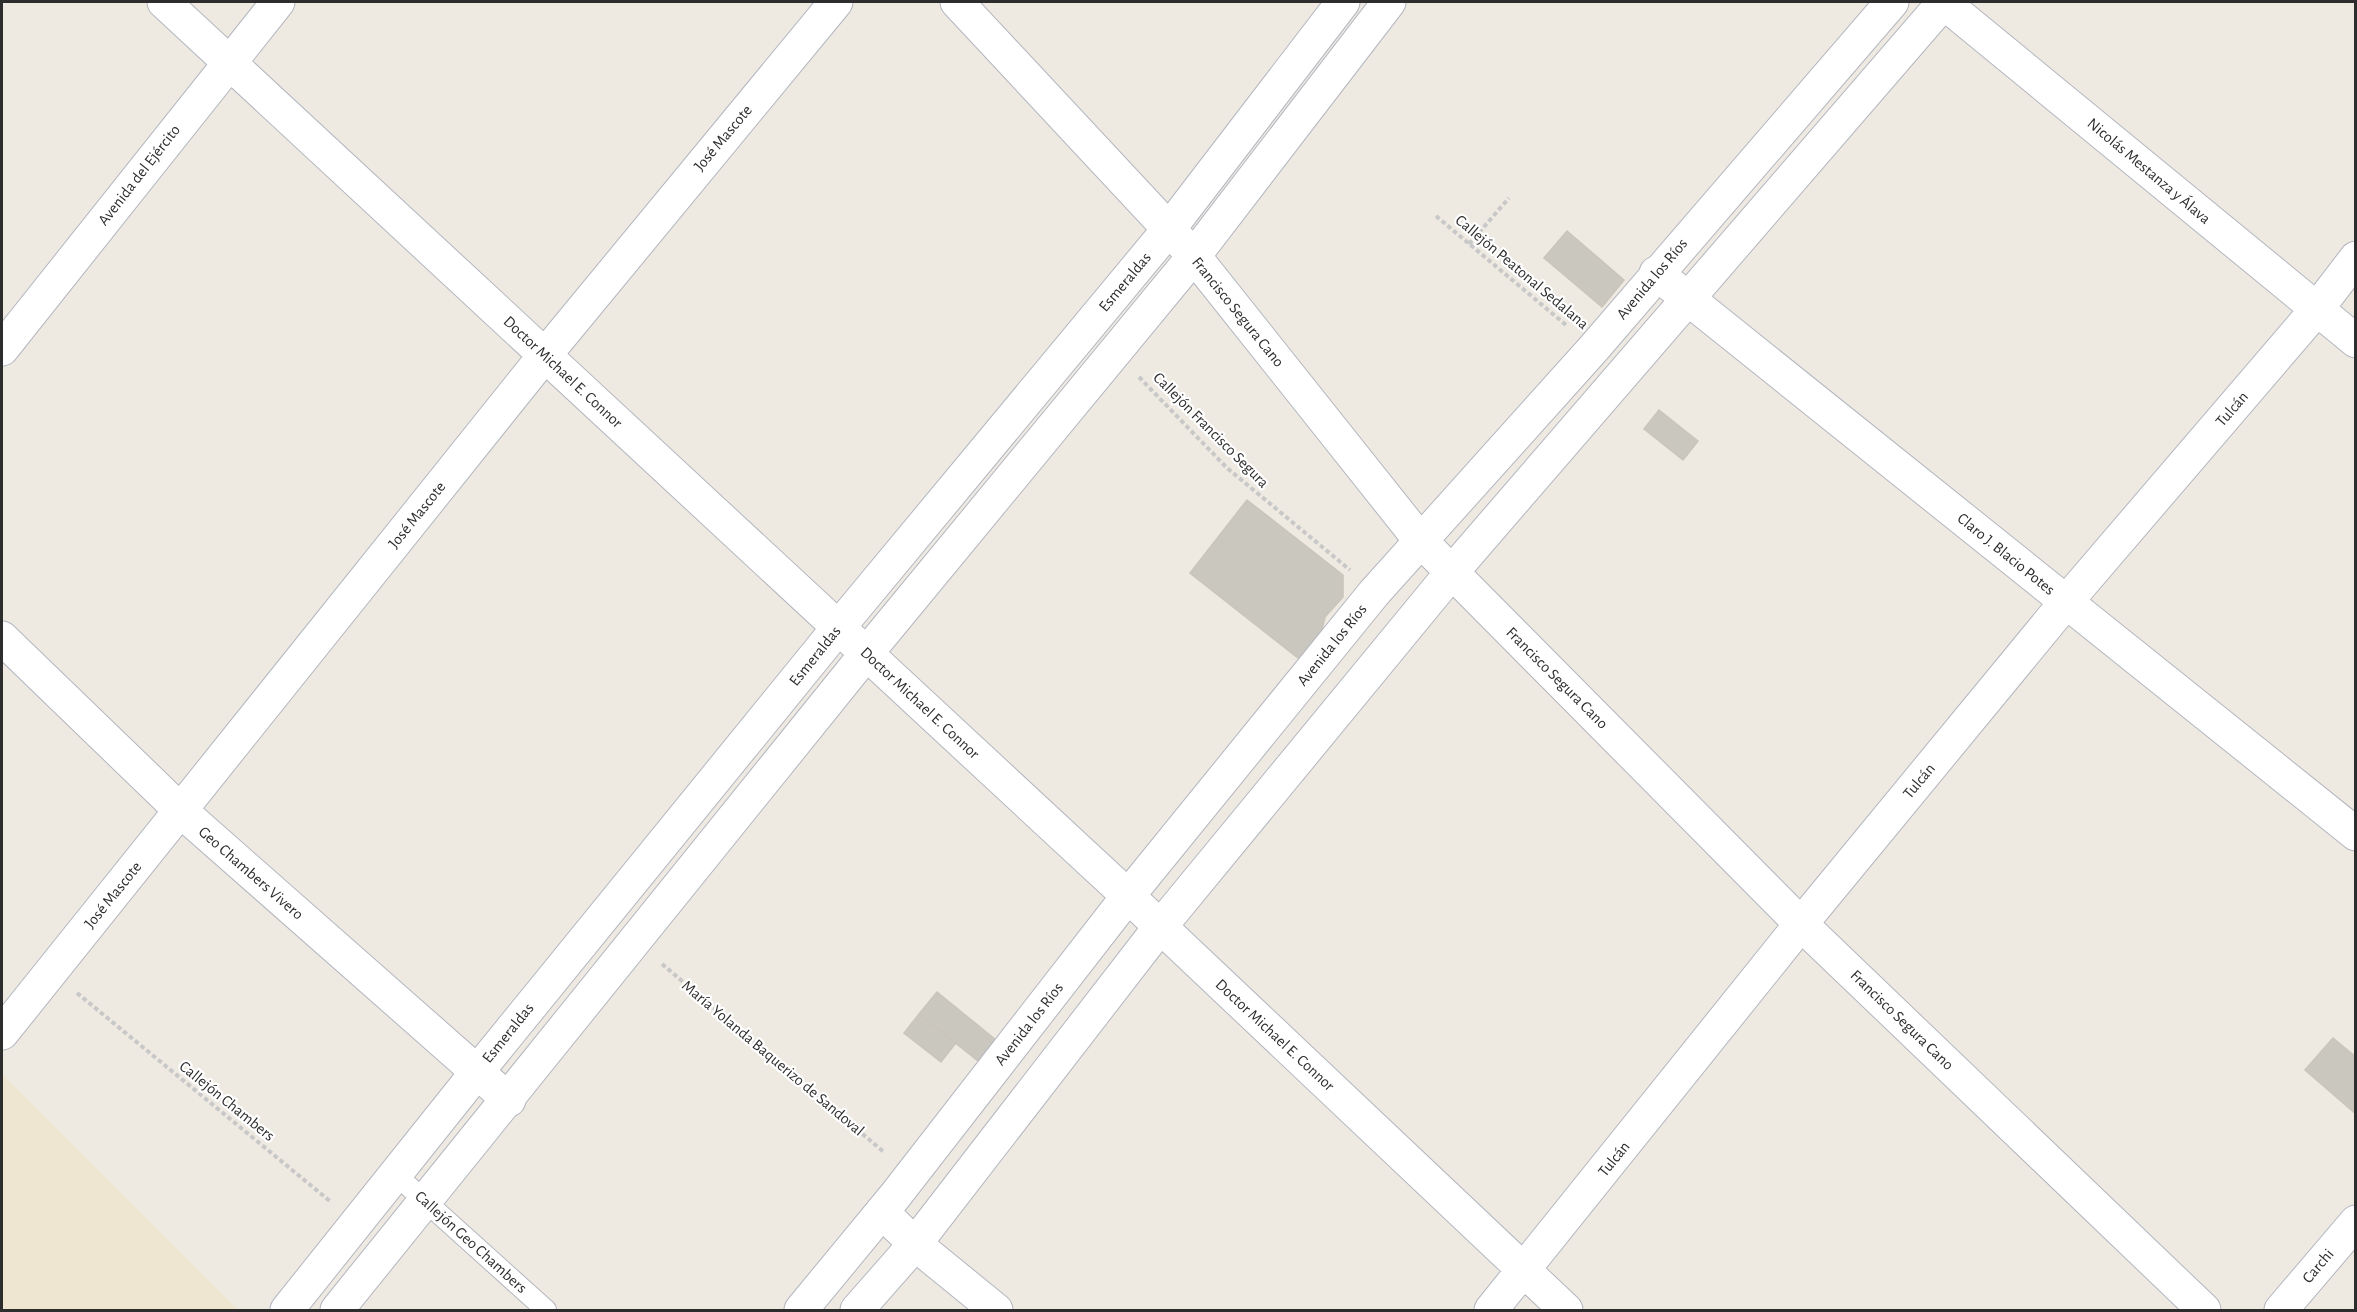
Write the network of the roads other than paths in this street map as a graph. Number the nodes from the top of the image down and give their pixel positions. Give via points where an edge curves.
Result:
1 (164, 2) edge
2 (278, 2) edge
3 (836, 2) edge
4 (957, 2) edge
5 (1343, 2) edge
6 (1389, 2) edge
7 (1892, 2) edge
8 (1899, 2) edge
9 (1939, 7) edge
10 (230, 61) junction
11 (1169, 229) junction
12 (1194, 256) junction
13 (2355, 258) edge
14 (1656, 273) junction
15 (1689, 298) junction
16 (2316, 309) junction
17 (2355, 341) edge
18 (2, 349) edge
19 (544, 355) junction
20 (1420, 540) junction
21 (1452, 572) junction
22 (2066, 602) junction
23 (838, 628) junction
24 (2, 638) edge
25 (866, 654) junction
26 (181, 811) junction
27 (2355, 834) edge
28 (1128, 896) junction
29 (1801, 924) junction
30 (1160, 927) junction
31 (2, 1032) edge
32 (477, 1072) junction
33 (509, 1100) junction
34 (395, 1174) junction
35 (425, 1200) junction
36 (882, 1212) junction
37 (2355, 1222) edge
38 (915, 1244) junction
39 (1526, 1270) junction
40 (287, 1311) edge
41 (337, 1311) edge
42 (546, 1311) edge
43 (801, 1311) edge
44 (857, 1311) edge
45 (996, 1311) edge
46 (1491, 1311) edge
47 (1566, 1311) edge
48 (2204, 1311) edge
49 (2281, 1311) edge

1 - 10 street, Doctor Michael E. Connor
2 - 10 street, Avenida del Ejército
3 - 19 street, José Mascote
4 - 11 street, Francisco Segura Cano
5 - 11 street, Esmeraldas
6 - 12 street
7 - 14 street, Avenida los Ríos
8 - 9 street, Nicolás Mestanza y Álava
9 - 15 street
9 - 16 street, Nicolás Mestanza y Álava
10 - 18 street, Avenida del Ejército
10 - 19 street, Doctor Michael E. Connor
11 - 12 street, Francisco Segura Cano
11 - 23 street, Esmeraldas
12 - 20 street, Francisco Segura Cano
12 - 25 street
13 - 16 street, Tulcán
14 - 15 street, Claro J. Blacio Potes
14 - 20 street, Avenida los Ríos via 1594,348
15 - 21 street
15 - 22 street, Claro J. Blacio Potes
16 - 17 street, Nicolás Mestanza y Álava
16 - 22 street, Tulcán
19 - 23 street, Doctor Michael E. Connor
19 - 26 street, José Mascote
20 - 21 street, Francisco Segura Cano
20 - 28 street, Avenida los Ríos
21 - 29 street, Francisco Segura Cano
21 - 30 street
22 - 27 street, Claro J. Blacio Potes
22 - 29 street, Tulcán
23 - 25 street, Doctor Michael E. Connor
23 - 32 street, Esmeraldas
24 - 26 street, Geo Chambers Vivero
25 - 28 street, Doctor Michael E. Connor
25 - 33 street
26 - 31 street, José Mascote
26 - 32 street, Geo Chambers Vivero
28 - 30 street, Doctor Michael E. Connor
28 - 36 street, Avenida los Ríos
29 - 39 street, Tulcán
29 - 48 street, Francisco Segura Cano
30 - 38 street
30 - 39 street, Doctor Michael E. Connor
32 - 33 street, Geo Chambers Vivero
32 - 34 street, Esmeraldas
33 - 35 street
34 - 35 lane, Callejón Geo Chambers
34 - 40 street, Esmeraldas
35 - 41 street
35 - 42 lane, Callejón Geo Chambers
36 - 38 street
36 - 43 street, Avenida los Ríos
37 - 49 street, Carchi
38 - 44 street
38 - 45 street
39 - 46 street, Tulcán
39 - 47 street, Doctor Michael E. Connor

